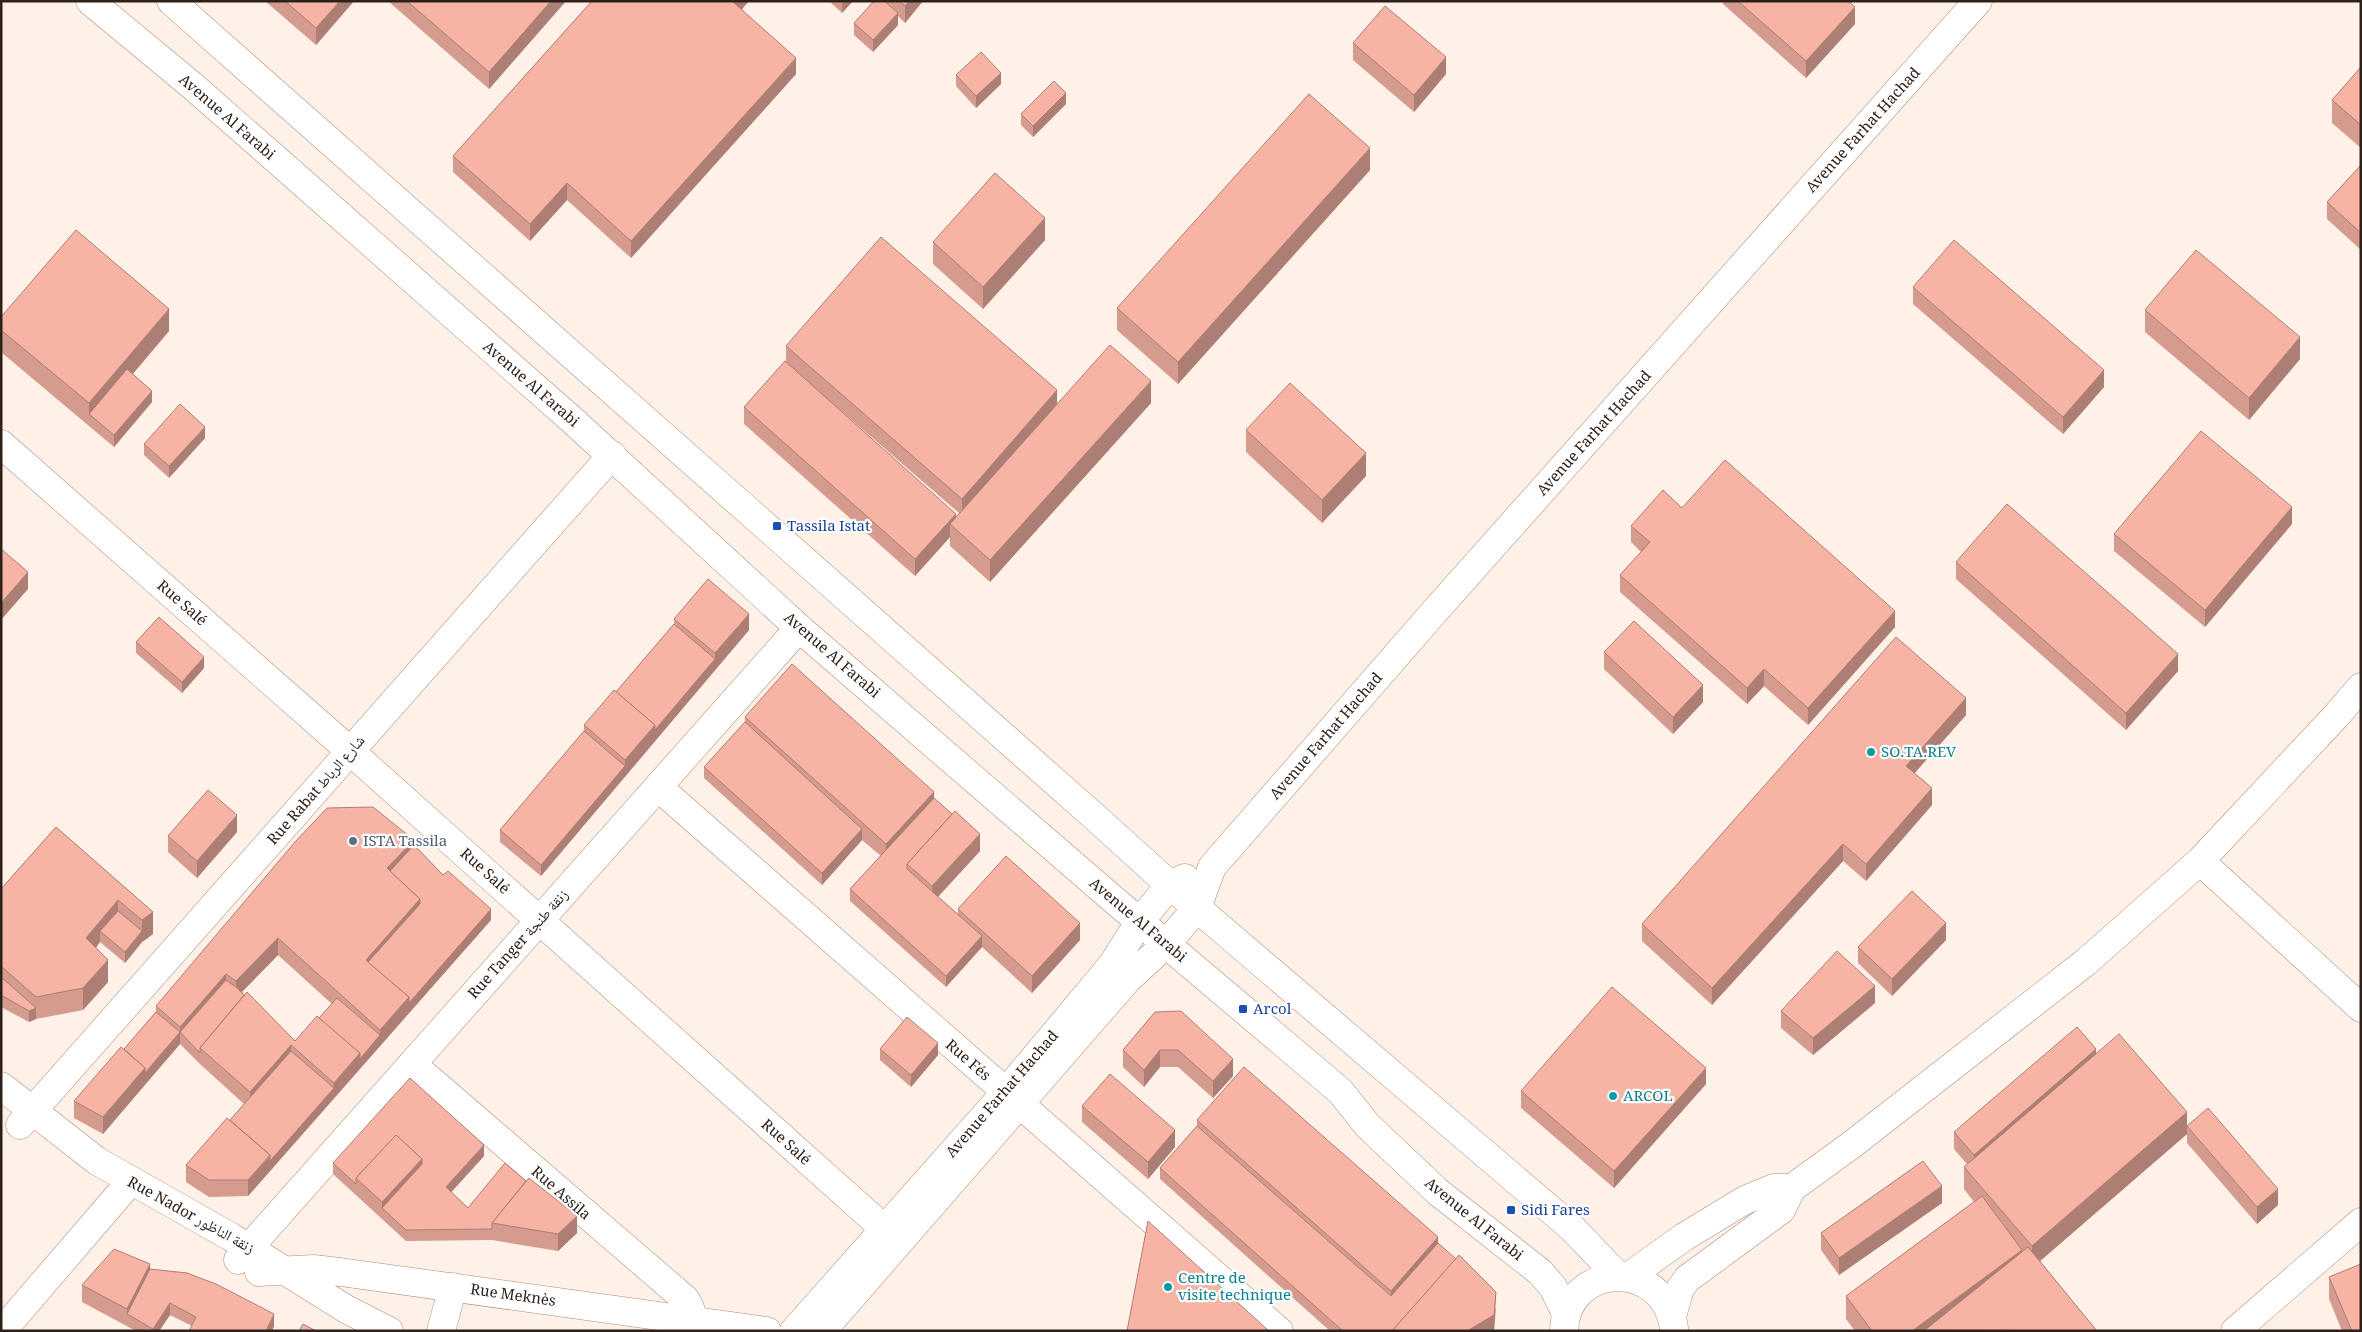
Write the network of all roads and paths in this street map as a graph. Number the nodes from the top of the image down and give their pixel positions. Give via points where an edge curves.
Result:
1 (90, 1) edge
2 (171, 1) edge
3 (1978, 1) edge
4 (1, 444) edge
5 (612, 455) junction
6 (1, 468) edge
7 (800, 628) junction
8 (2361, 687) edge
9 (344, 758) junction
10 (658, 787) junction
11 (2200, 861) junction
12 (1212, 867) junction
13 (1170, 885) junction
14 (1197, 908) junction
15 (1140, 921) junction
16 (533, 927) junction
17 (1166, 944) junction
18 (2361, 1008) edge
19 (412, 1064) junction
20 (1, 1086) edge
21 (1012, 1099) junction
22 (18, 1115) edge
23 (1792, 1188) junction
24 (132, 1192) junction
25 (2361, 1222) edge
26 (888, 1239) junction
27 (271, 1270) junction
28 (1623, 1277) junction
29 (452, 1293) junction
30 (1673, 1323) edge
31 (1562, 1325) edge
32 (693, 1327) edge
33 (2, 1331) edge
34 (27, 1331) edge
35 (356, 1331) edge
36 (389, 1331) edge
37 (441, 1331) edge
38 (767, 1331) edge
39 (794, 1331) edge
40 (822, 1331) edge
41 (1279, 1331) edge
42 (2235, 1331) edge

1 - 5 street, Avenue Al Farabi via 195,88
2 - 13 street
3 - 12 street, Avenue Farhat Hachad via 1435,611
4 - 9 street, Rue Salé
5 - 7 street, Avenue Al Farabi
5 - 9 street, Rue Rabat شارع الرباط
6 - 9 street, Rue Salé
7 - 10 street, Rue Tanger زنقة طنجة
7 - 15 street, Avenue Al Farabi
8 - 11 street
9 - 16 street, Rue Salé
9 - 22 street, Rue Rabat شارع الرباط
10 - 16 street, Rue Tanger زنقة طنجة
10 - 21 street, Rue Fés
11 - 18 street
11 - 23 street via 2086,962
12 - 13 street, Avenue Farhat Hachad
12 - 14 street, Avenue Farhat Hachad
13 - 14 street
13 - 15 street, Avenue Farhat Hachad
14 - 17 street, Avenue Farhat Hachad
14 - 28 street via 1572,1228
15 - 17 street, Avenue Al Farabi
15 - 21 street, Avenue Farhat Hachad via 1112,965
16 - 19 street, Rue Tanger زنقة طنجة
16 - 26 street, Rue Salé
17 - 21 street, Avenue Farhat Hachad
17 - 31 street, Avenue Al Farabi via 1340,1091 1368,1126 1438,1192 1540,1272 1553,1286
19 - 27 street, Rue Tanger زنقة طنجة
19 - 32 street, Rue Assila via 685,1299
20 - 22 street, Rue Nador زنقة الناظور
21 - 26 street, Avenue Farhat Hachad
21 - 41 street, Rue Fés
22 - 24 street, Rue Nador زنقة الناظور via 76,1166
23 - 28 street via 1774,1188 1745,1200
23 - 30 street via 1781,1210 1687,1279 1680,1289
24 - 27 street, Rue Nador زنقة الناظور
24 - 33 street
24 - 34 street
25 - 42 street
26 - 39 street, Avenue Farhat Hachad
26 - 40 street, Avenue Farhat Hachad
27 - 29 street, Rue Meknès via 340,1272
27 - 35 street, Rue Nador زنقة الناظور
27 - 36 street, Rue Nador زنقة الناظور
28 - 30 street via 1637,1279 1652,1288 1665,1300
28 - 31 street via 1590,1283 1575,1298
29 - 32 street, Rue Meknès
29 - 37 street
32 - 38 street, Rue Meknès

